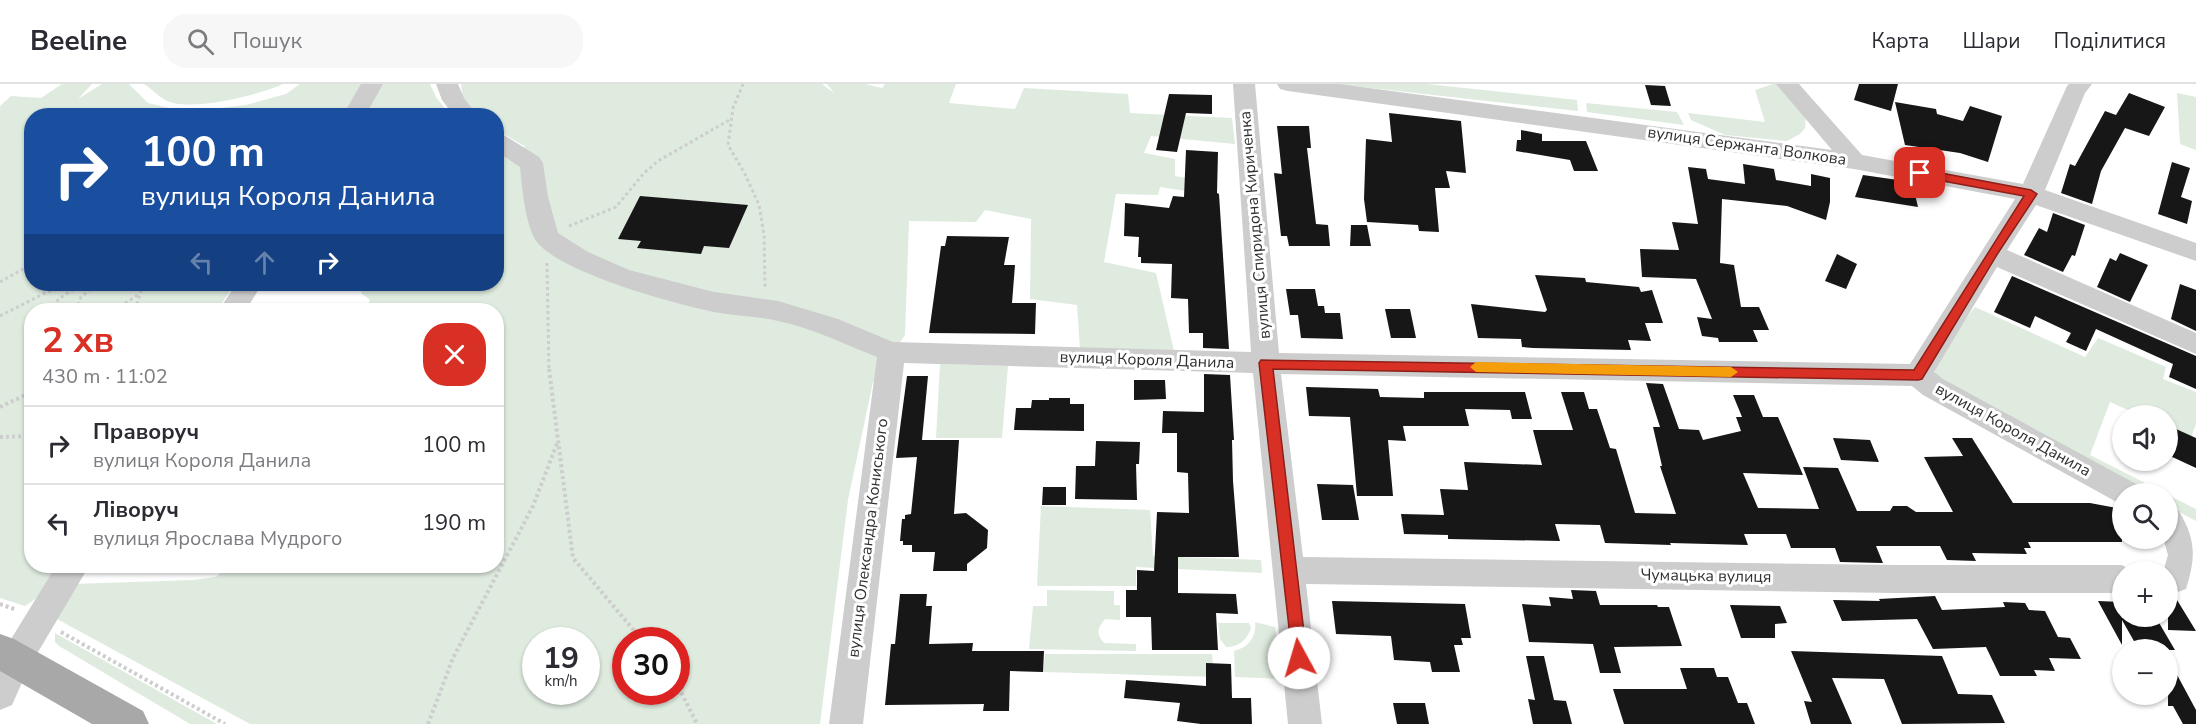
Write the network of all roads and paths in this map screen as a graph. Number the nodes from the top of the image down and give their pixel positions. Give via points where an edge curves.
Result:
1 (372, 84) edge
2 (447, 84) edge
3 (743, 84) edge
4 (1244, 84) edge
5 (1288, 84) edge
6 (1787, 84) edge
7 (2081, 84) edge
8 (358, 108) edge
9 (460, 108) edge
10 (1811, 112) junction
11 (731, 119) junction
12 (504, 145) edge
13 (1781, 150) junction
14 (1854, 160) junction
15 (2031, 194) junction
16 (546, 236) junction
17 (2196, 252) edge
18 (1992, 254) junction
19 (24, 268) edge
20 (0, 282) edge
21 (51, 291) edge
22 (71, 291) edge
23 (88, 291) edge
24 (140, 291) edge
25 (139, 294) junction
26 (25, 303) edge
27 (55, 303) edge
28 (79, 303) edge
29 (126, 303) edge
30 (137, 303) edge
31 (24, 304) edge
32 (771, 311) junction
33 (0, 316) edge
34 (2196, 344) edge
35 (891, 352) junction
36 (1266, 363) junction
37 (1918, 375) junction
38 (24, 396) edge
39 (0, 407) edge
40 (24, 436) edge
41 (0, 437) edge
42 (558, 441) junction
43 (2112, 486) edge
44 (2178, 523) edge
45 (2196, 531) edge
46 (2178, 535) edge
47 (504, 561) edge
48 (1289, 570) junction
49 (69, 573) edge
50 (498, 573) edge
51 (2112, 579) edge
52 (2180, 579) edge
53 (40, 619) junction
54 (631, 627) edge
55 (8, 655) edge
56 (0, 693) edge
57 (688, 705) edge
58 (129, 724) edge
59 (225, 724) edge
60 (428, 724) edge
61 (697, 724) edge
62 (846, 724) edge
63 (1305, 724) edge

1 - 8 street
2 - 9 street
3 - 11 path
4 - 36 street, вулиця Спиридона Кириченка
5 - 13 street, вулиця Сержанта Волкова
6 - 10 street
7 - 15 street
10 - 13 street via 1808,134
10 - 14 street
11 - 16 path via 658,161 616,207
11 - 32 path via 728,145 751,181 763,226 763,279
12 - 16 street via 531,163
13 - 14 street, вулиця Сержанта Волкова
14 - 15 street, вулиця Сержанта Волкова
15 - 17 street, вулиця Сержанта Волкова
15 - 18 street
16 - 32 street via 579,258 621,278 714,302
16 - 42 path via 549,367
18 - 34 street
18 - 37 street
19 - 20 path
21 - 26 path
22 - 27 path
23 - 28 path
24 - 25 path
25 - 29 path
25 - 30 path
31 - 33 path
32 - 35 street via 828,326
35 - 36 street, вулиця Короля Данила
35 - 62 street, вулиця Олександра Кониського
36 - 37 street, вулиця Короля Данила
36 - 48 street, вулиця Спиридона Кириченка
37 - 43 street, вулиця Короля Данила
38 - 39 path
40 - 41 path
42 - 47 path via 533,506
42 - 54 path via 573,558
44 - 45 street
46 - 52 street via 2184,545
48 - 51 street, Чумацька вулиця
48 - 63 street, вулиця Спиридона Кириченка
49 - 53 street
50 - 60 path via 453,658
53 - 55 street
53 - 59 path
55 - 56 street
55 - 58 main road
57 - 61 path

